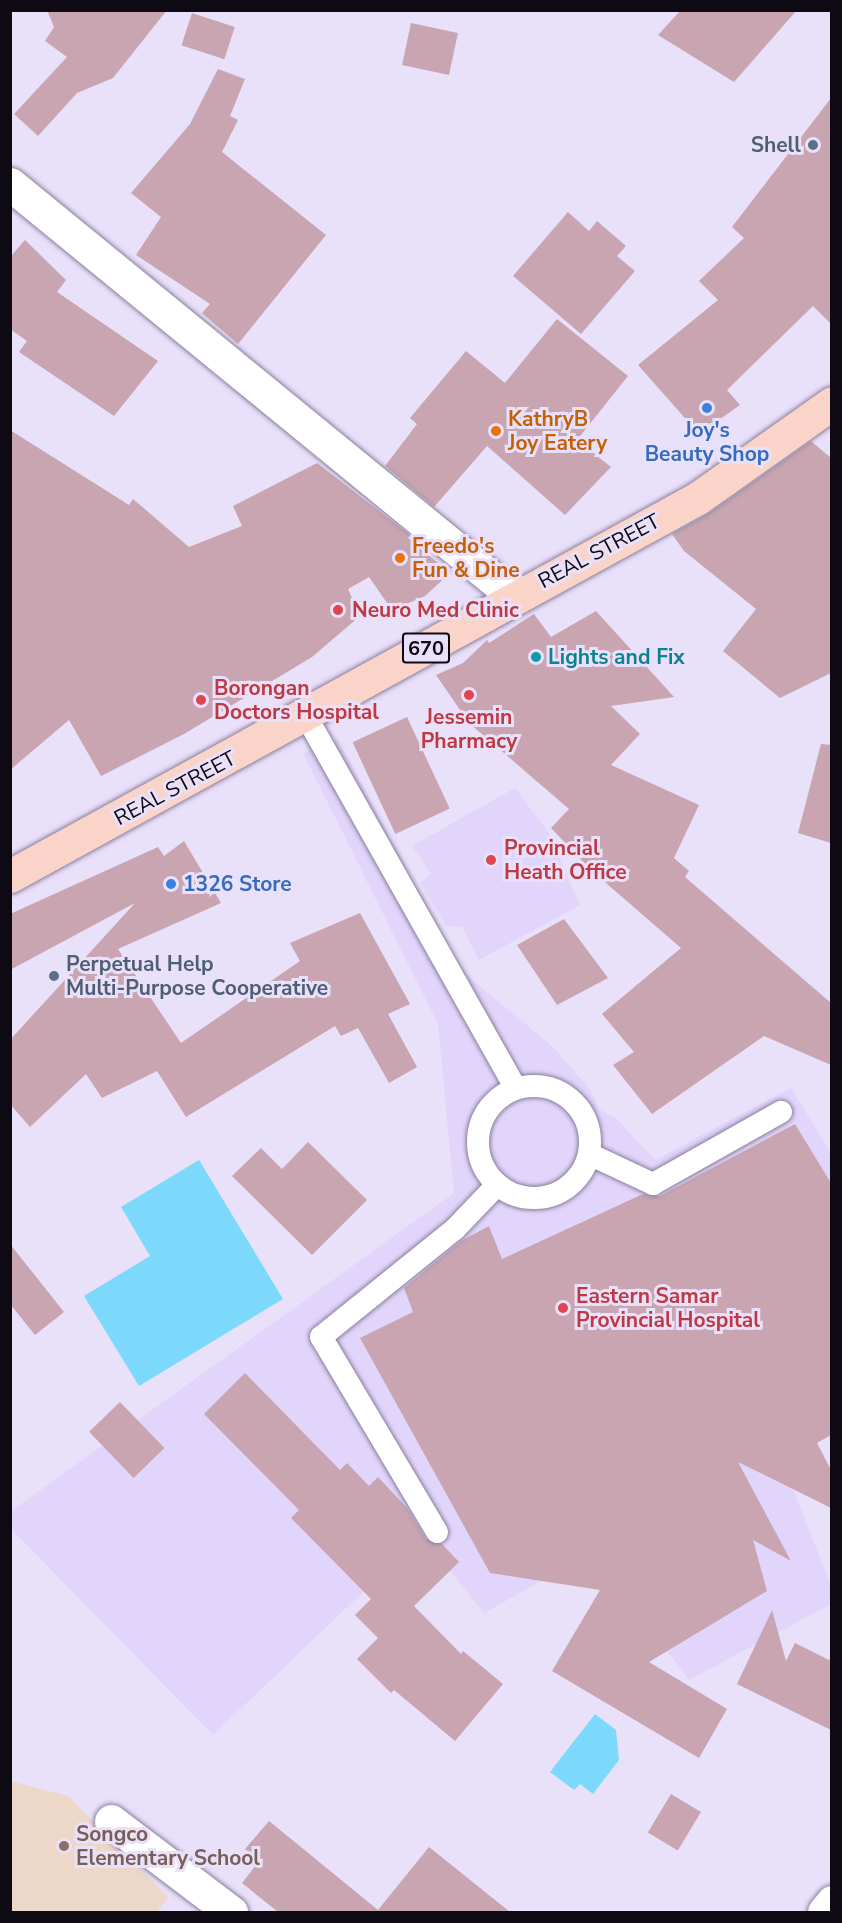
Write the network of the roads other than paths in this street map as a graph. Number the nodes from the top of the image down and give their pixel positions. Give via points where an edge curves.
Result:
1 (10, 184) edge
2 (831, 403) edge
3 (515, 597) junction
4 (306, 716) junction
5 (10, 876) edge
6 (516, 1088) junction
7 (782, 1112) dead end
8 (589, 1154) junction
9 (497, 1185) junction
10 (437, 1532) dead end
11 (111, 1821) dead end
12 (831, 1902) edge
13 (197, 1903) edge
14 (231, 1912) edge
15 (824, 1912) edge

1 - 3 street
2 - 3 main road, REAL STREET / 670 via 698,498
3 - 4 main road, REAL STREET / 670
4 - 5 main road, REAL STREET / 670
4 - 6 lane
6 - 8 lane via 548,1088 576,1105 590,1134
6 - 9 lane via 488,1108 480,1123 479,1156
7 - 8 lane via 653,1184
8 - 9 lane via 579,1176 556,1194 526,1198
9 - 10 lane via 455,1229 321,1336
11 - 13 street
12 - 15 street
13 - 14 street

